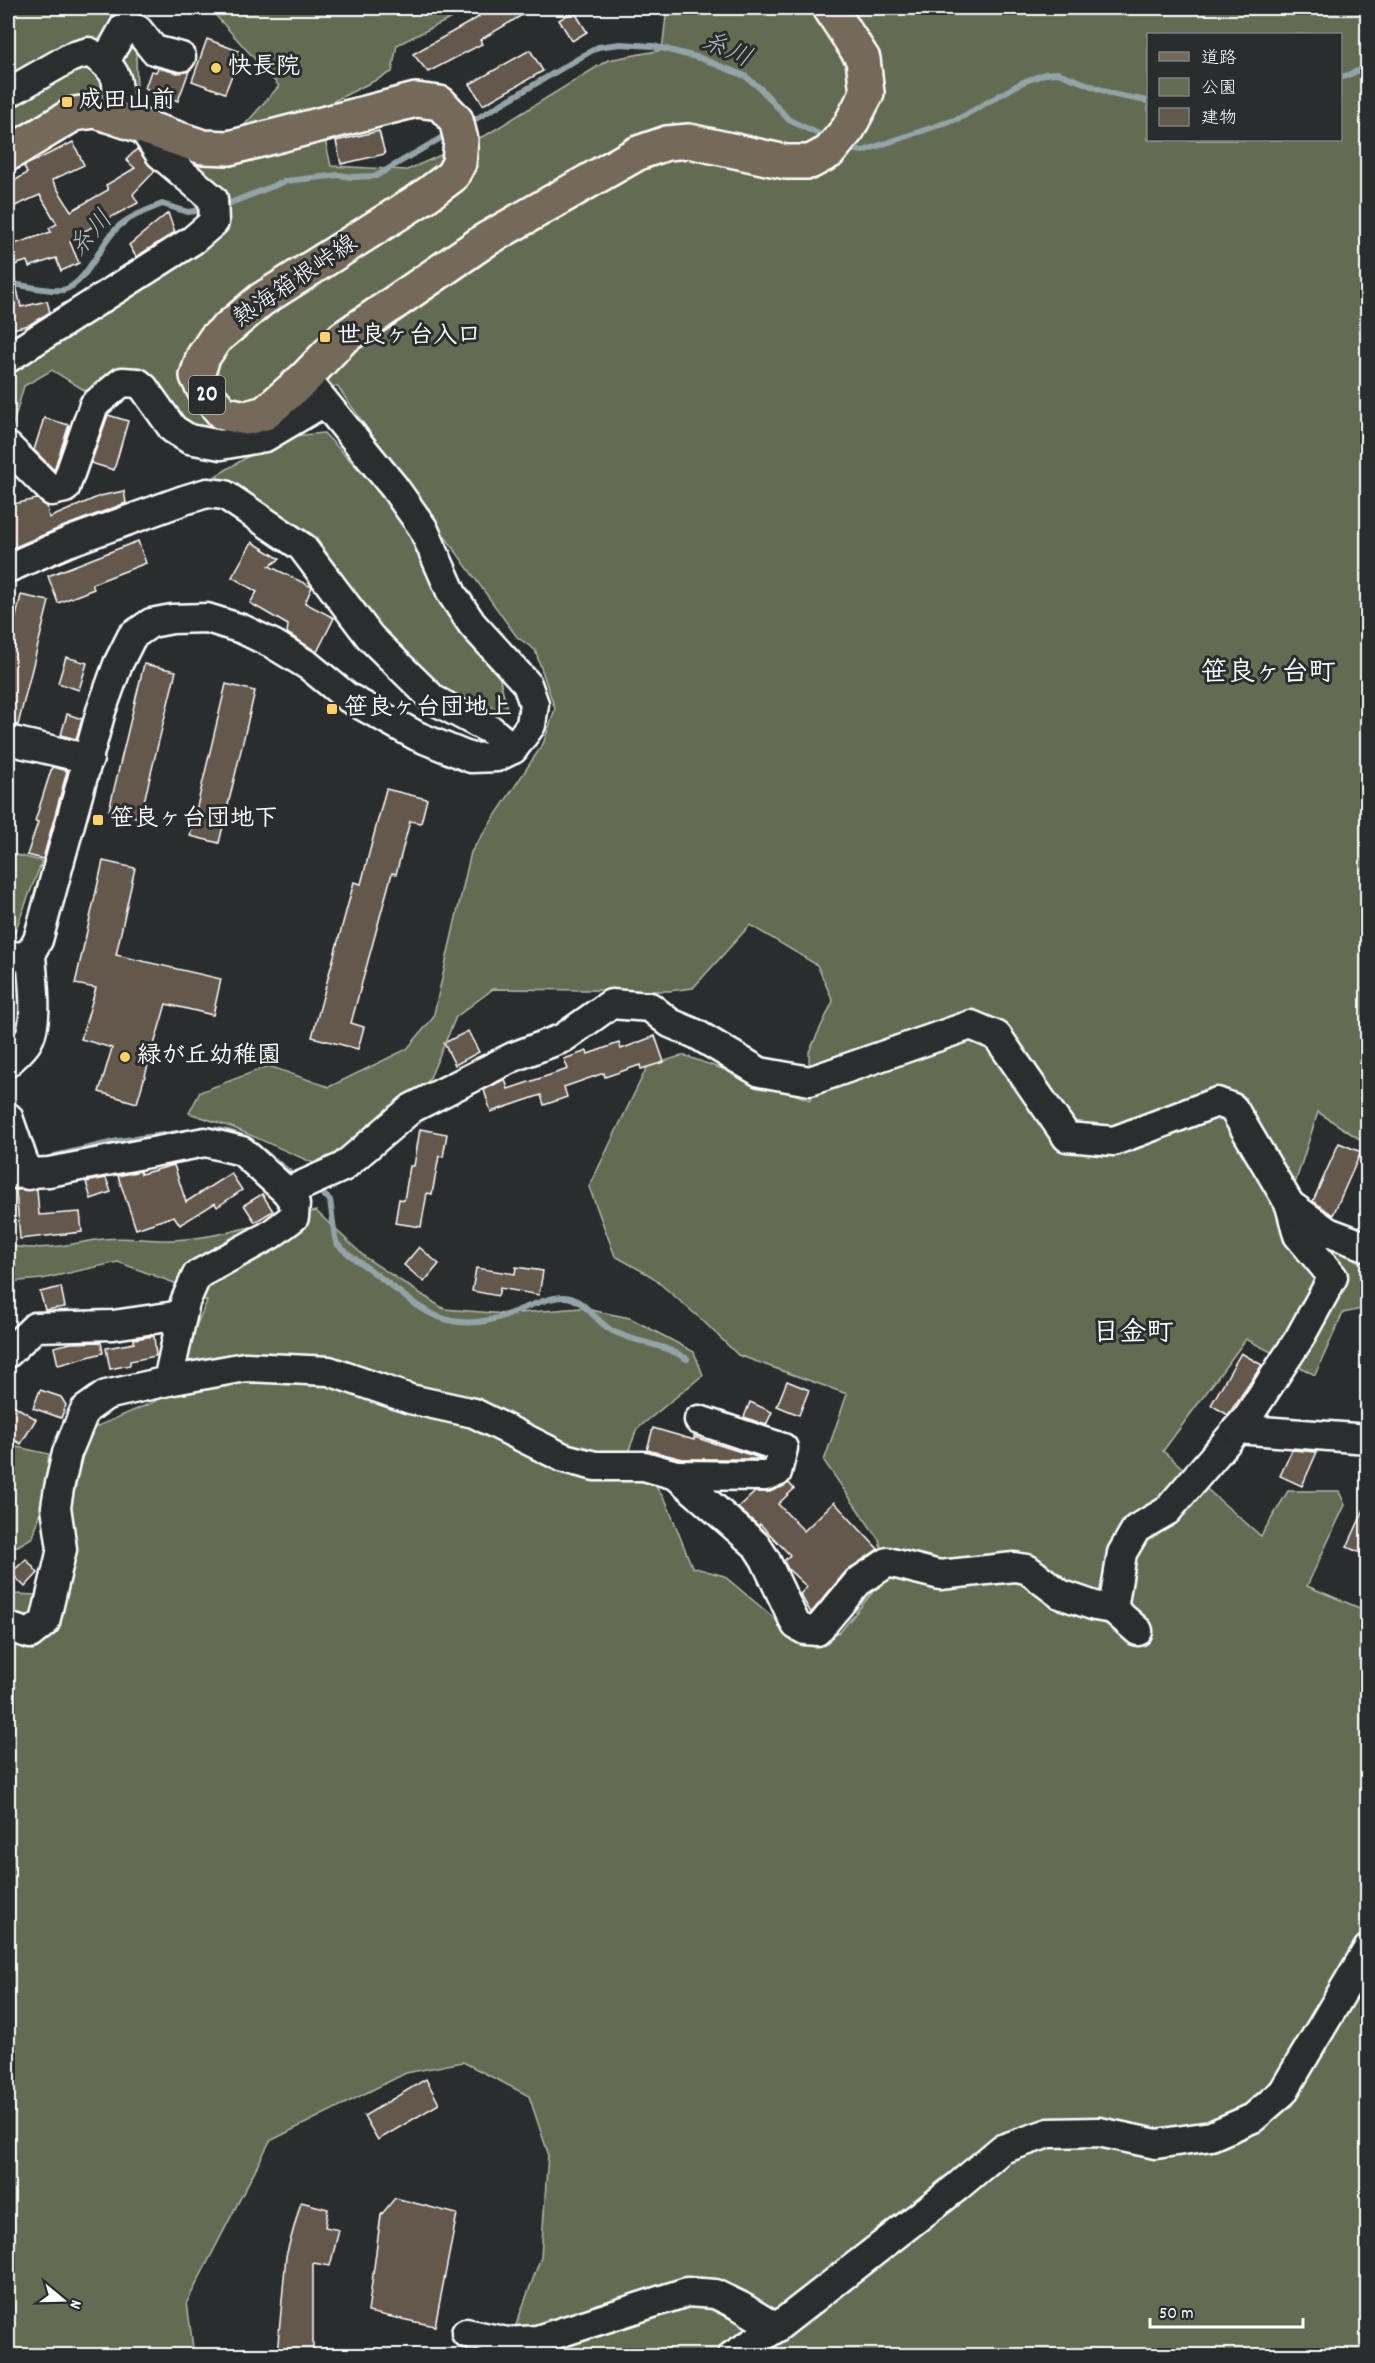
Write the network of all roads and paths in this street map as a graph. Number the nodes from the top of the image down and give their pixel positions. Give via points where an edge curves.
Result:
1 (830, 8) edge
2 (181, 57) dead end
3 (105, 62) junction
4 (8, 93) edge
5 (129, 123) junction
6 (8, 154) edge
7 (8, 358) edge
8 (315, 390) junction
9 (8, 447) edge
10 (8, 568) edge
11 (8, 740) edge
12 (513, 749) junction
13 (89, 759) junction
14 (19, 954) edge
15 (8, 1062) edge
16 (8, 1117) edge
17 (18, 1174) edge
18 (286, 1192) junction
19 (1290, 1205) junction
20 (1368, 1247) edge
21 (182, 1316) junction
22 (8, 1353) edge
23 (168, 1381) junction
24 (699, 1420) dead end
25 (1237, 1429) junction
26 (1368, 1439) edge
27 (676, 1475) junction
28 (1113, 1609) junction
29 (8, 1627) edge
30 (1138, 1631) dead end
31 (1368, 1949) edge
32 (776, 2328) junction
33 (466, 2333) dead end
34 (732, 2355) edge

1 - 8 main road, 熱海箱根峠線 / 20 via 863,59 867,93 848,129 828,152 810,162 786,162 689,141 667,143 638,153 487,239 343,338
2 - 3 street via 154,50 138,30 125,26
3 - 4 street via 89,52 71,57
3 - 5 street via 116,76
5 - 6 main road, 熱海箱根峠線 / 20 via 96,111 74,114
5 - 7 street via 213,199 214,222 194,240
5 - 8 main road, 熱海箱根峠線 / 20 via 203,147 229,148 416,100 440,103 456,120 461,140 459,163 452,176 261,300 215,339 197,376 223,413 246,418
8 - 9 street via 265,436 221,445 189,439 173,429 138,383 122,382 94,405 65,488 52,491
8 - 12 street via 423,528 452,594 472,624 527,684 534,704 531,724
10 - 12 street via 184,500 207,493 225,495 302,547 370,637 434,700 491,730
11 - 13 street
12 - 13 street via 497,757 471,758 417,736 347,697 309,666 273,644 207,618 151,623 132,636 101,711
13 - 14 street via 38,940
14 - 15 street via 34,1015 27,1042
16 - 17 street
17 - 18 street via 206,1142 242,1151
18 - 19 street via 342,1167 412,1108 513,1057 563,1038 610,1004 650,1007 670,1023 760,1072 810,1081 971,1025 998,1036 1066,1137 1114,1141 1217,1102 1233,1108
18 - 21 street via 295,1204 294,1217 270,1235 197,1275
19 - 20 street via 1328,1232
19 - 25 street via 1298,1235 1333,1277 1299,1339
21 - 22 street via 113,1325 35,1327
21 - 23 street
23 - 27 street via 245,1367 329,1371 410,1399 474,1413 564,1458 595,1466 644,1466
23 - 29 street via 106,1395 85,1410 59,1488 56,1507 62,1549 45,1622 30,1634
24 - 27 street via 783,1448 777,1472 765,1476
25 - 26 street
25 - 28 street via 1167,1511 1136,1529 1122,1553
27 - 28 street via 756,1545 796,1625 804,1630 817,1630 858,1582 888,1562 940,1575 1027,1569 1060,1594
28 - 30 street
31 - 32 street via 1283,2092 1252,2118 1211,2136 1156,2144 1100,2132 1049,2133 1002,2149
32 - 33 street via 715,2294 687,2292 537,2340 507,2342
32 - 34 street

